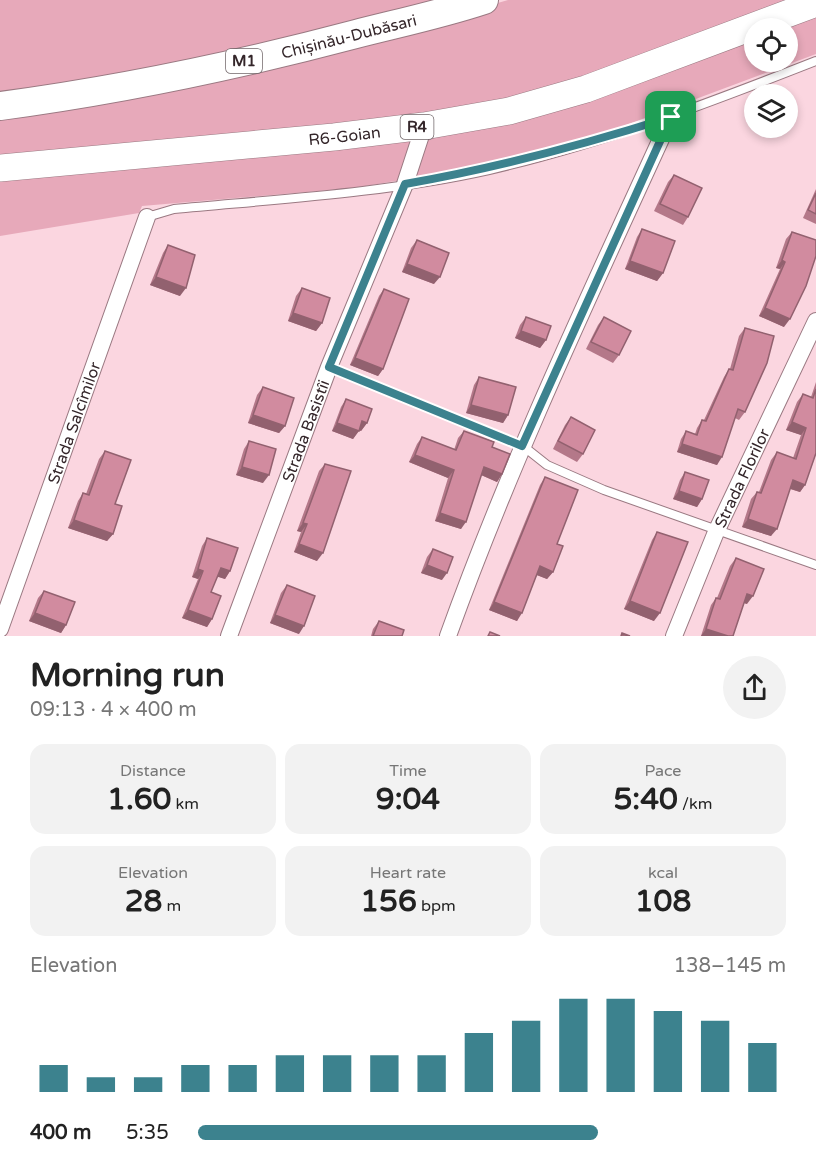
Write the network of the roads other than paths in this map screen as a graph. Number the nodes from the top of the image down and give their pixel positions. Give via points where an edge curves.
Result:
1 (484, 0) edge
2 (816, 3) edge
3 (816, 61) edge
4 (0, 106) edge
5 (671, 117) junction
6 (424, 126) junction
7 (0, 168) edge
8 (405, 184) junction
9 (147, 217) joint
10 (816, 321) edge
11 (329, 367) junction
12 (522, 446) junction
13 (716, 532) junction
14 (816, 565) edge
15 (0, 629) edge
16 (229, 636) edge
17 (448, 636) edge
18 (674, 636) edge

1 - 4 highway, Chișinău-Dubăsari / M1 via 221,67
2 - 6 main road, R6-Goian / R4 via 585,89 509,111
3 - 5 lane
5 - 8 lane via 498,167
5 - 12 street
6 - 7 main road, R6-Goian / R4
6 - 8 street, Strada Basistîi
8 - 9 lane via 174,208
8 - 11 street, Strada Basistîi
9 - 15 street, Strada Salcîmilor
10 - 13 street, Strada Florilor
11 - 12 lane
11 - 16 street, Strada Basistîi
12 - 13 lane via 548,465 604,490
12 - 17 street
13 - 14 lane
13 - 18 street, Strada Florilor

